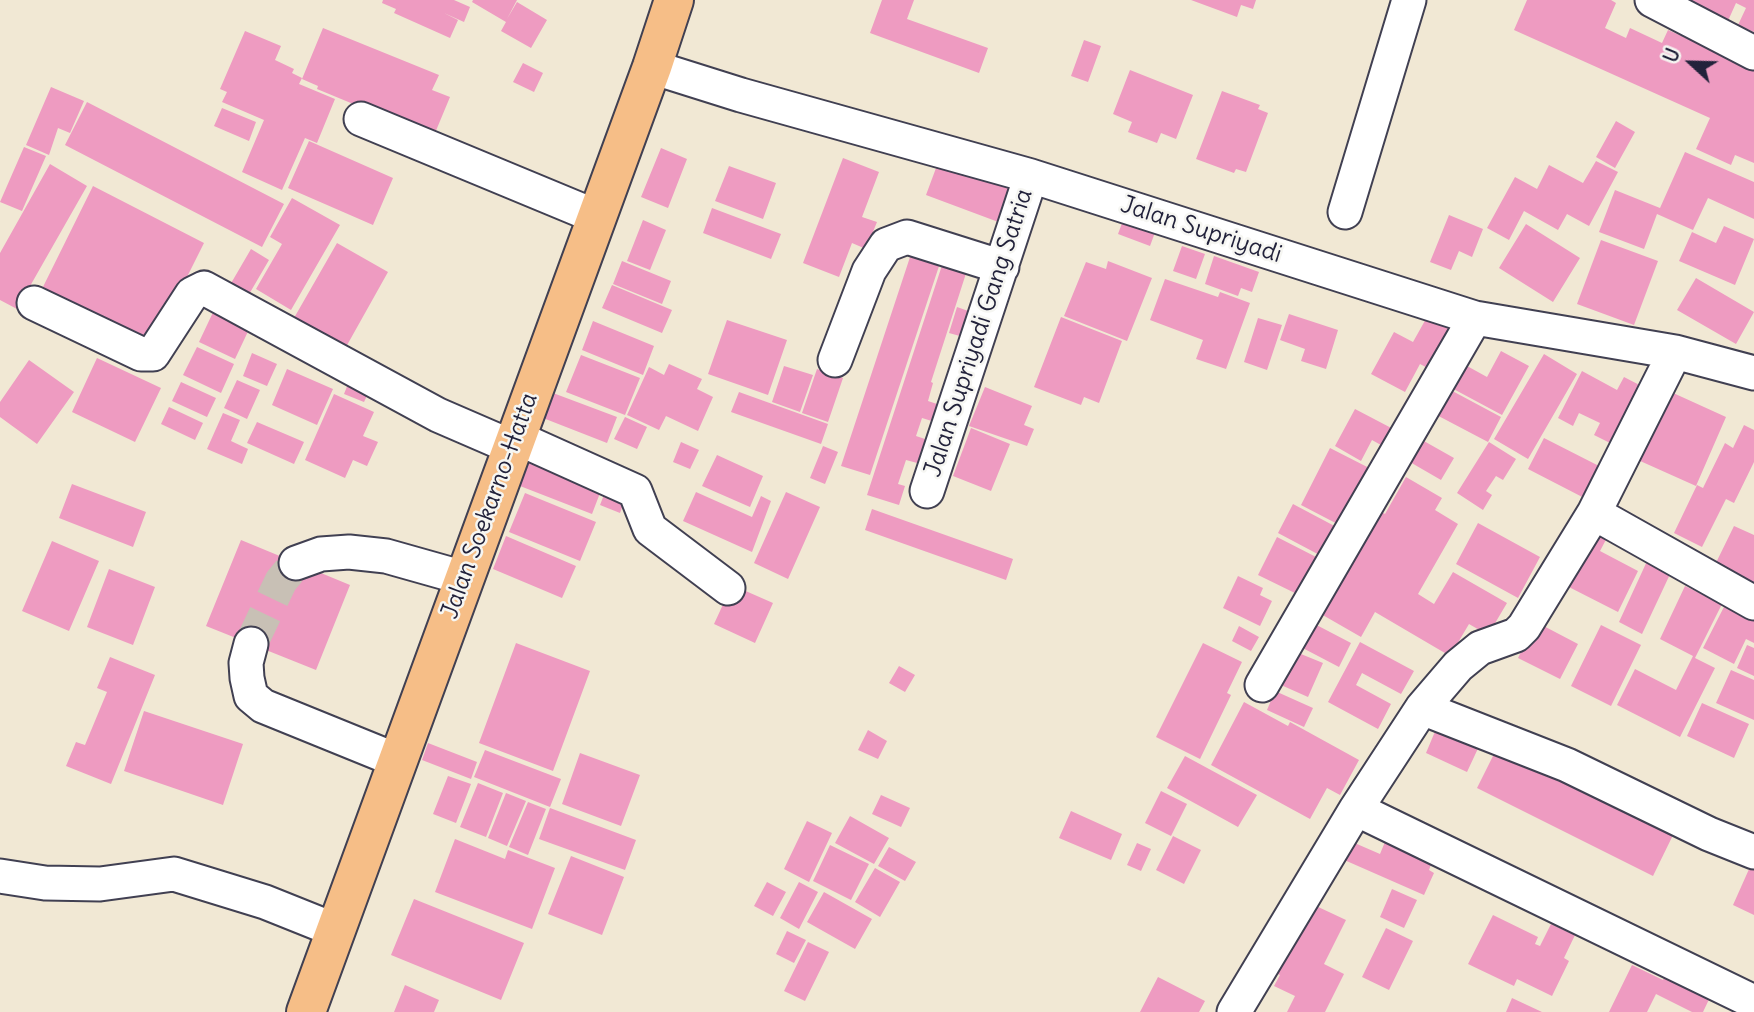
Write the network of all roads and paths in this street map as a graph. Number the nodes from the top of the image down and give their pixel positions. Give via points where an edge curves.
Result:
1 (1409, 0) edge
2 (1652, 0) edge
3 (671, 9) edge
4 (1754, 53) edge
5 (652, 68) junction
6 (361, 119) dead end
7 (1031, 176) junction
8 (1345, 212) dead end
9 (595, 216) junction
10 (1002, 267) junction
11 (34, 303) dead end
12 (1475, 318) junction
13 (1675, 352) junction
14 (835, 360) dead end
15 (1754, 373) edge
16 (503, 440) junction
17 (927, 491) dead end
18 (1594, 513) junction
19 (296, 563) tunnel mouth
20 (450, 574) junction
21 (728, 588) dead end
22 (1754, 603) edge
23 (251, 644) tunnel mouth
24 (1262, 685) dead end
25 (1422, 708) junction
26 (387, 755) junction
27 (1356, 809) junction
28 (1754, 852) edge
29 (0, 876) edge
30 (335, 930) junction
31 (1754, 1002) edge
32 (306, 1012) edge
33 (1234, 1012) edge

1 - 8 street
2 - 4 street
3 - 5 main road, Jalan Soekarno-Hatta
5 - 7 street, Jalan Supriyadi
5 - 9 main road, Jalan Soekarno-Hatta
6 - 9 street
7 - 10 street, Jalan Supriyadi Gang Satria
7 - 12 street, Jalan Supriyadi
9 - 16 main road, Jalan Soekarno-Hatta
10 - 14 street via 907,237 886,245 869,271
10 - 17 street, Jalan Supriyadi Gang Satria
11 - 16 street via 141,354 153,354 192,294 204,288 438,415
12 - 13 street, Jalan Supriyadi
12 - 24 street
13 - 15 street, Jalan Supriyadi
13 - 18 street
16 - 20 main road, Jalan Soekarno-Hatta
16 - 21 street via 635,491 650,529
18 - 22 street
18 - 25 street via 1524,627 1516,635 1480,648
19 - 20 street via 321,554 386,556
20 - 26 main road, Jalan Soekarno-Hatta
23 - 26 street via 246,663 251,696 262,706
25 - 27 street
25 - 28 street via 1567,765
26 - 30 main road, Jalan Soekarno-Hatta
27 - 31 street
27 - 33 street
29 - 30 street via 100,884 174,874
30 - 32 main road, Jalan Soekarno-Hatta

